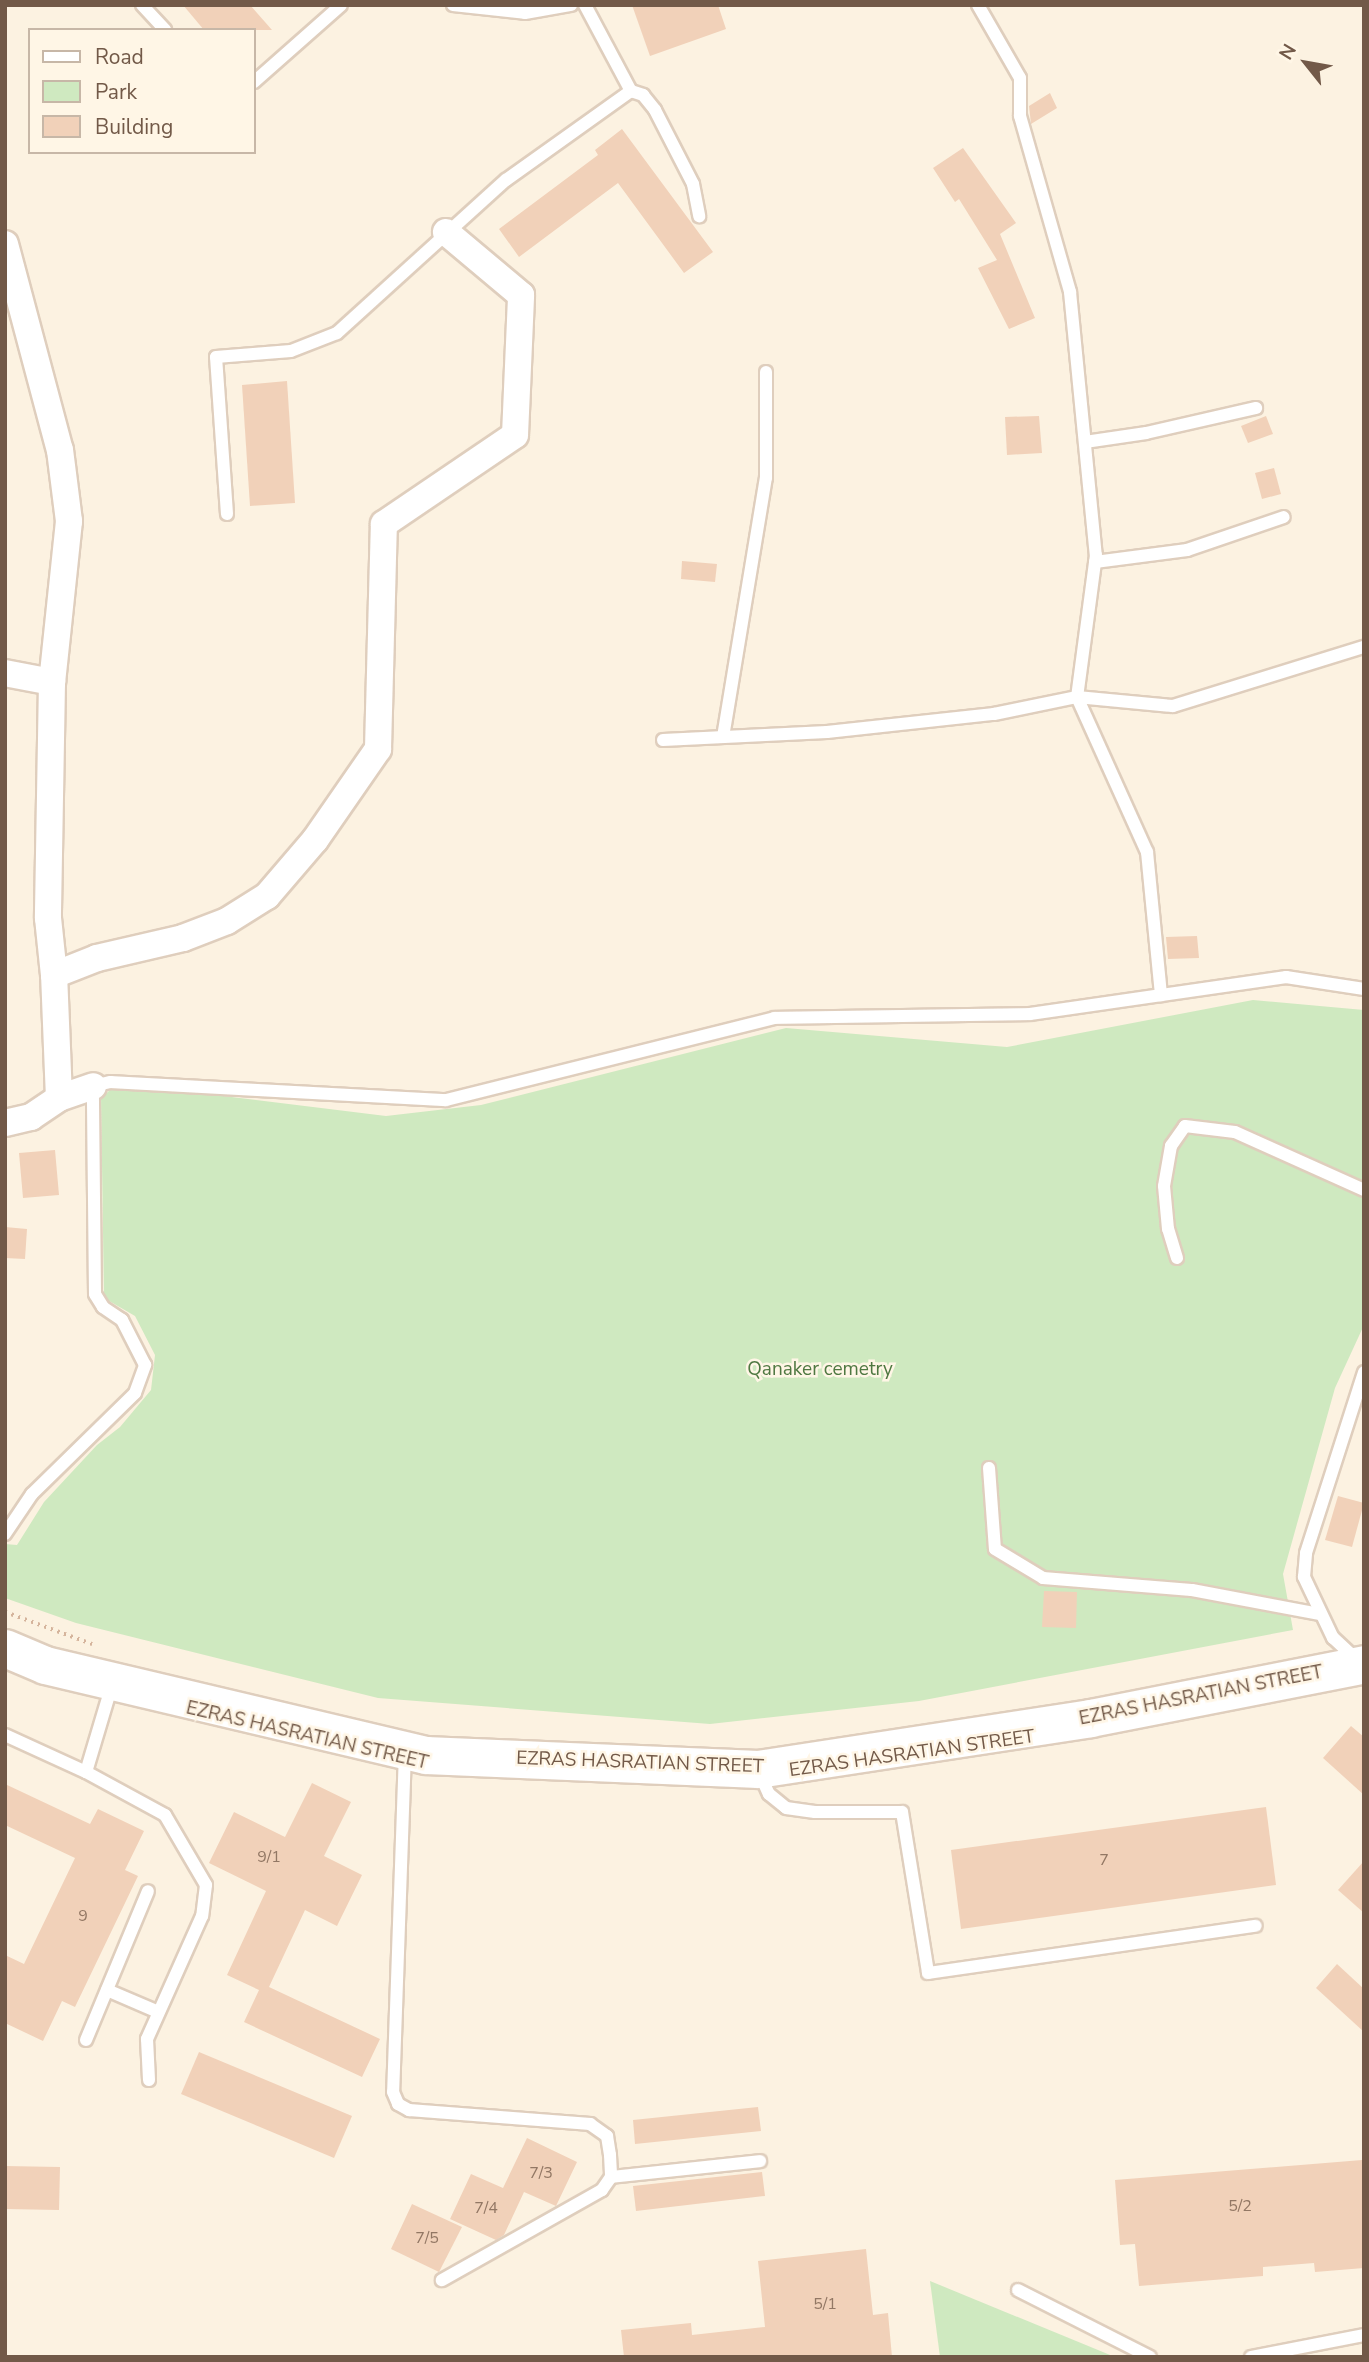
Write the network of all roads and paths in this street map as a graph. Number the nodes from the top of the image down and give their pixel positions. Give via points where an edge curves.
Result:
1 (142, 5) edge
2 (341, 5) edge
3 (453, 5) edge
4 (571, 5) edge
5 (585, 5) edge
6 (978, 5) edge
7 (163, 28) edge
8 (256, 80) edge
9 (631, 91) junction
10 (699, 216) dead end
11 (446, 232) junction
12 (5, 244) edge
13 (765, 372) dead end
14 (1256, 408) dead end
15 (1084, 442) junction
16 (227, 514) dead end
17 (1284, 517) dead end
18 (1095, 562) junction
19 (1364, 647) edge
20 (5, 673) edge
21 (52, 682) junction
22 (1077, 696) junction
23 (723, 737) junction
24 (663, 740) dead end
25 (54, 975) junction
26 (1364, 989) edge
27 (1161, 995) junction
28 (93, 1086) junction
29 (59, 1098) junction
30 (5, 1124) edge
31 (1364, 1190) edge
32 (1177, 1258) dead end
33 (1364, 1372) edge
34 (989, 1468) dead end
35 (5, 1534) edge
36 (5, 1612) edge
37 (1319, 1614) junction
38 (5, 1648) edge
39 (5, 1658) edge
40 (1363, 1666) edge
41 (109, 1674) junction
42 (5, 1735) edge
43 (405, 1755) junction
44 (86, 1772) junction
45 (759, 1772) junction
46 (148, 1891) dead end
47 (1256, 1926) dead end
48 (107, 1990) junction
49 (156, 2011) junction
50 (86, 2040) dead end
51 (149, 2080) dead end
52 (760, 2161) dead end
53 (611, 2177) junction
54 (442, 2280) dead end
55 (1018, 2290) dead end
56 (1364, 2335) edge
57 (1150, 2357) edge
58 (1251, 2357) edge

1 - 7 lane
2 - 8 lane
3 - 4 lane via 525,13
5 - 9 lane
6 - 15 lane via 1020,78 1020,116 1070,292
9 - 10 lane via 643,95 655,110 693,184
9 - 11 lane via 506,180
11 - 16 lane via 337,333 291,351 216,357
11 - 25 street via 522,295 515,435 384,523 378,749 315,840 267,896 227,921 183,938 97,958
12 - 21 street via 61,450 69,520
13 - 23 lane via 766,478
14 - 15 lane
15 - 18 lane
17 - 18 lane via 1187,551
18 - 22 lane
19 - 22 lane via 1173,706
20 - 21 street
21 - 25 street via 48,918
22 - 23 lane via 994,714 827,732
22 - 27 lane via 1147,852
23 - 24 lane
25 - 29 street
26 - 27 lane via 1286,976
27 - 28 lane via 1030,1014 774,1018 446,1100 111,1082
28 - 29 street
28 - 35 lane via 95,1294 103,1307 122,1320 145,1365 135,1393 32,1494
29 - 30 street via 31,1116
31 - 32 lane via 1236,1132 1185,1126 1171,1146 1164,1186 1168,1229
33 - 37 lane via 1306,1553 1304,1577
34 - 37 lane via 995,1549 1043,1578 1192,1590
36 - 41 path
37 - 40 lane via 1333,1638
38 - 41 street, EZRAS HASRATIAN STREET via 45,1665
39 - 41 street via 44,1674
40 - 45 street, EZRAS HASRATIAN STREET via 1090,1718
41 - 43 street, EZRAS HASRATIAN STREET
41 - 44 lane
42 - 44 lane
43 - 45 street, EZRAS HASRATIAN STREET
43 - 53 lane via 393,2092 398,2104 409,2110 590,2124 607,2136
44 - 49 lane via 165,1815 206,1885 202,1916
45 - 47 lane via 769,1794 786,1808 902,1812 928,1973
46 - 48 lane
48 - 49 lane
48 - 50 lane
49 - 51 lane via 147,2039
52 - 53 lane
53 - 54 lane via 602,2190
55 - 57 lane
56 - 58 lane

